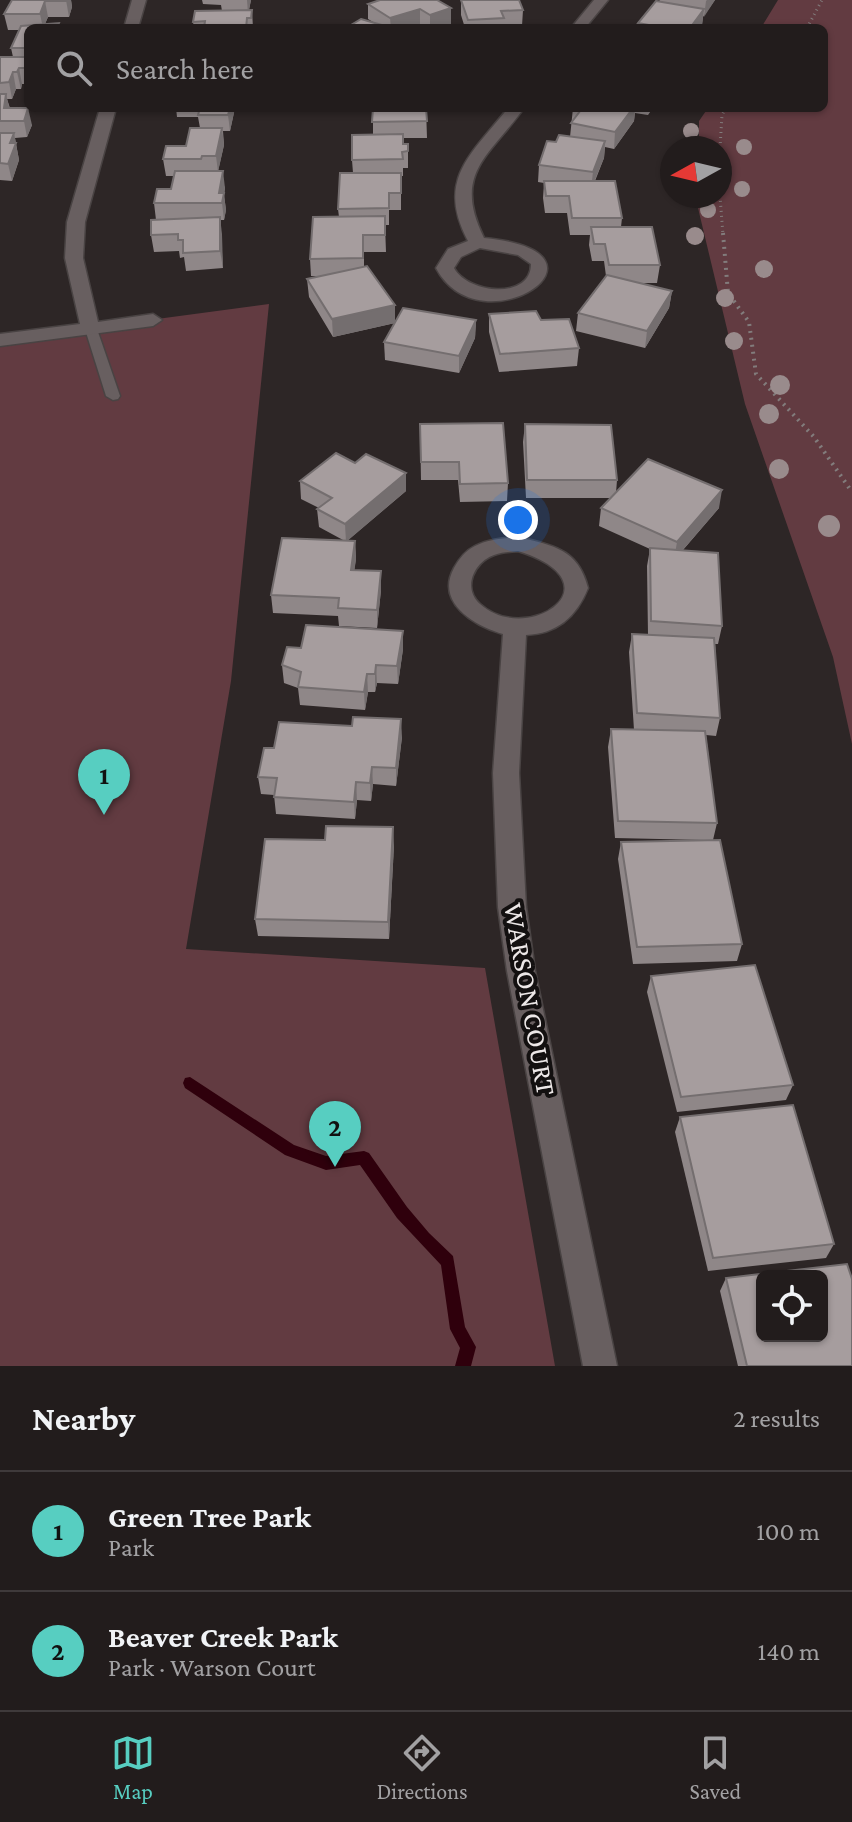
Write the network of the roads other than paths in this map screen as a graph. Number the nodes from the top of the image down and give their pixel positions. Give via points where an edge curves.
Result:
1 (139, 0) edge
2 (601, 0) edge
3 (132, 24) edge
4 (581, 24) edge
5 (107, 112) edge
6 (513, 112) edge
7 (478, 243) junction
8 (153, 320) dead end
9 (91, 329) junction
10 (0, 340) edge
11 (113, 396) dead end
12 (515, 627) junction
13 (600, 1366) edge

1 - 3 street
2 - 4 street
5 - 9 street via 76,222 74,258
6 - 7 street via 464,177 463,200
7 - 7 street via 454,253 445,268 454,284 479,293 510,293 538,273 538,264 522,249
8 - 9 street
9 - 10 street
9 - 11 lane
12 - 12 street via 546,624 562,616 578,591 568,565 538,547 501,546 470,560 461,572 462,599 473,612
12 - 13 street, WARSON COURT via 506,773 512,907

